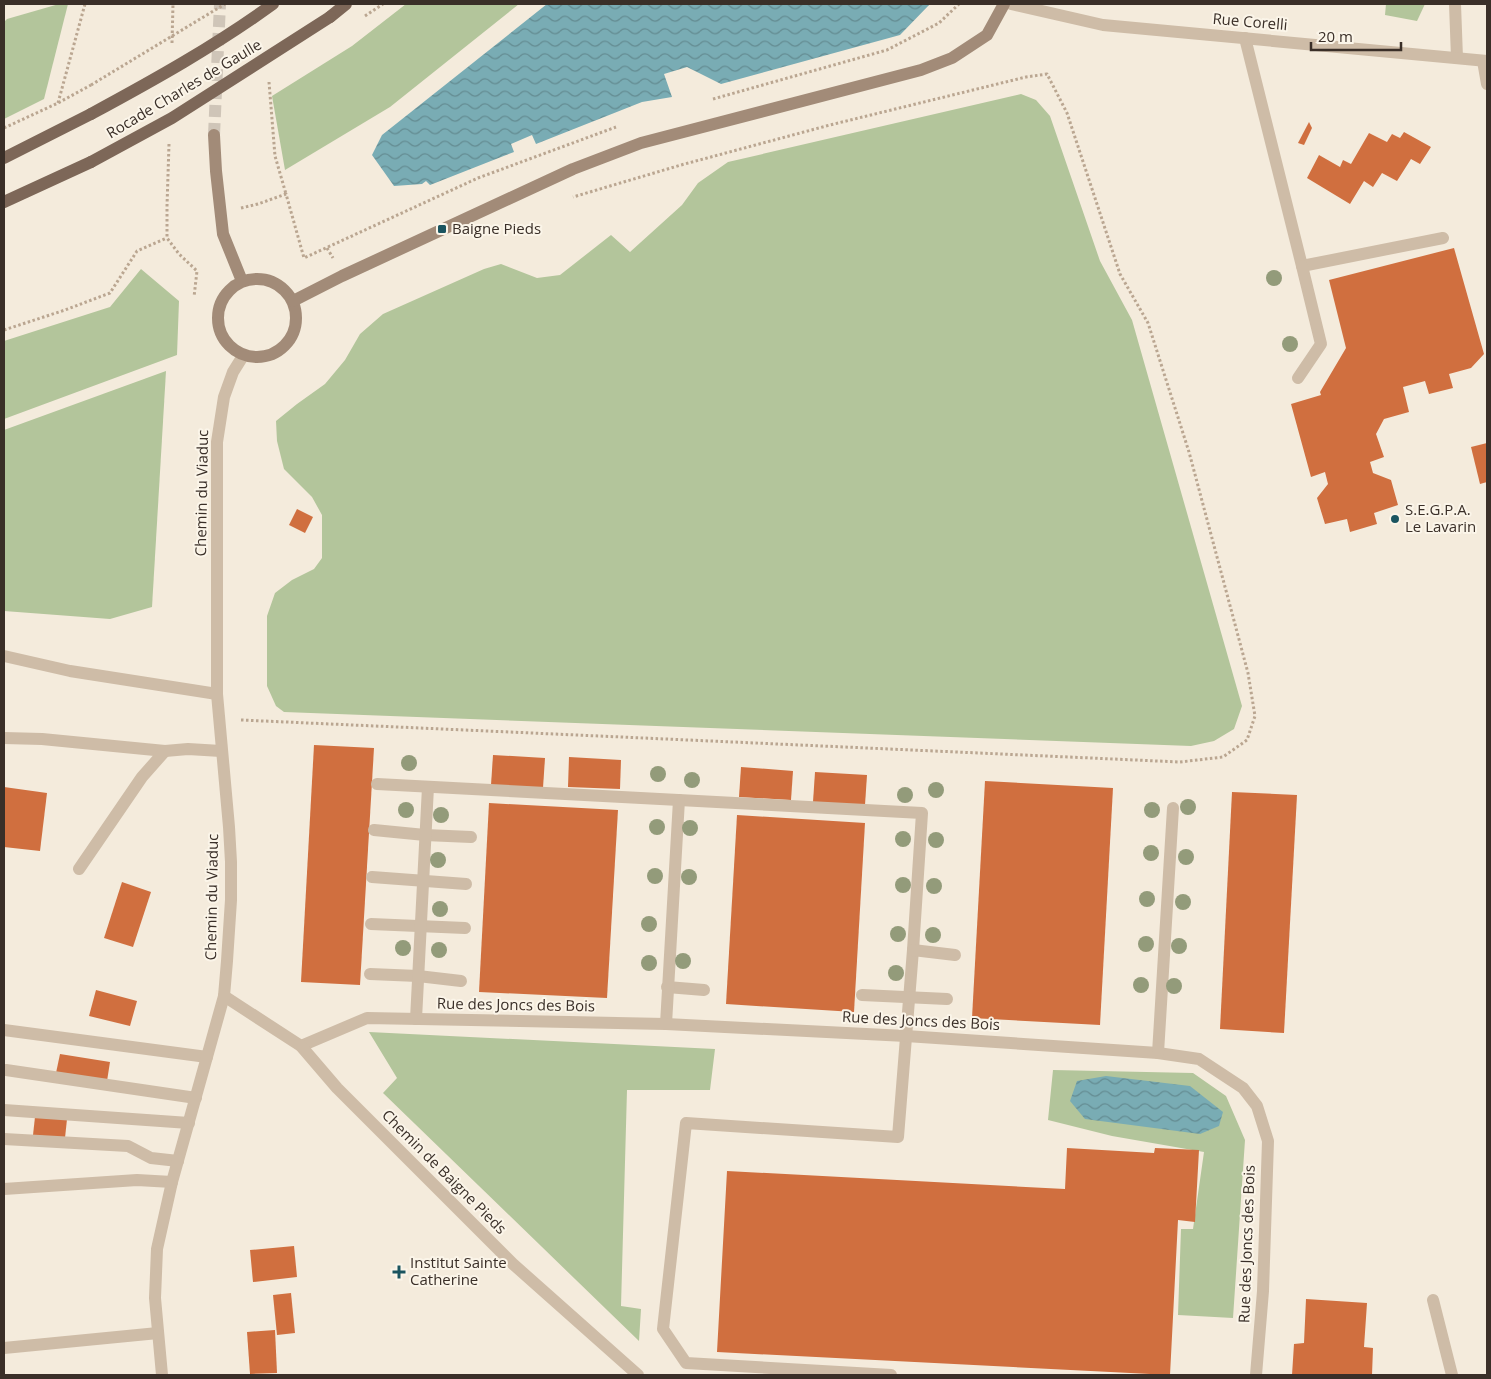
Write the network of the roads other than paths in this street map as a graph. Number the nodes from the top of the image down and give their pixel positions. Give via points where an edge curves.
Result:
1 (272, 4) edge
2 (346, 4) edge
3 (1004, 4) edge
4 (1011, 4) edge
5 (1455, 4) edge
6 (1245, 38) junction
7 (1457, 58) junction
8 (1485, 61) edge
9 (1487, 84) edge
10 (214, 135) tunnel mouth
11 (4, 158) edge
12 (4, 202) edge
13 (1443, 238) dead end
14 (1302, 266) junction
15 (242, 281) junction
16 (293, 300) junction
17 (243, 356) junction
18 (1298, 378) dead end
19 (4, 656) edge
20 (216, 694) junction
21 (4, 738) edge
22 (165, 751) junction
23 (221, 751) junction
24 (377, 784) dead end
25 (428, 786) junction
26 (679, 800) junction
27 (1173, 808) dead end
28 (374, 830) dead end
29 (425, 835) junction
30 (472, 836) dead end
31 (79, 870) dead end
32 (372, 877) dead end
33 (423, 880) junction
34 (466, 884) dead end
35 (371, 924) dead end
36 (420, 926) junction
37 (465, 928) dead end
38 (914, 950) junction
39 (955, 955) dead end
40 (370, 974) dead end
41 (418, 976) junction
42 (461, 981) dead end
43 (667, 988) junction
44 (704, 990) dead end
45 (862, 995) dead end
46 (224, 996) junction
47 (910, 996) junction
48 (947, 999) dead end
49 (416, 1019) junction
50 (666, 1024) junction
51 (4, 1030) edge
52 (906, 1036) junction
53 (301, 1046) junction
54 (1158, 1053) junction
55 (207, 1057) junction
56 (6, 1070) dead end
57 (196, 1098) junction
58 (4, 1110) edge
59 (189, 1123) junction
60 (4, 1139) edge
61 (178, 1161) junction
62 (172, 1182) junction
63 (4, 1189) edge
64 (1433, 1300) dead end
65 (158, 1333) junction
66 (4, 1348) edge
67 (162, 1375) edge
68 (638, 1375) edge
69 (891, 1375) edge
70 (1256, 1375) edge
71 (1452, 1375) edge

1 - 11 main road, Rocade Charles de Gaulle, bridge via 243,26 167,72
2 - 12 main road, Rocade Charles de Gaulle, bridge via 172,118 91,162
3 - 16 main road via 987,35 952,58 921,70 641,143 573,169
4 - 6 street, Rue Corelli via 1103,25
5 - 7 street
6 - 7 street, Rue Corelli
6 - 14 street
7 - 8 street, Rue Corelli
8 - 9 street
10 - 15 main road via 223,234
13 - 14 street
14 - 18 street via 1321,344
15 - 16 main road via 262,279 280,286
15 - 17 main road via 223,298 218,310 218,328 227,345
16 - 17 main road via 298,319 292,338 280,351 262,358
17 - 20 street, Chemin du Viaduc via 224,397 216,442
19 - 20 street via 70,671
20 - 23 street, Chemin du Viaduc
21 - 22 street
22 - 23 street
22 - 31 street via 142,777
23 - 46 street, Chemin du Viaduc via 231,862
24 - 25 street
25 - 26 street
25 - 29 street
26 - 38 street via 922,813
26 - 43 street
27 - 54 street
28 - 29 street
29 - 30 street
29 - 33 street
32 - 33 street
33 - 34 street
33 - 36 street
35 - 36 street
36 - 37 street
36 - 41 street
38 - 39 street
38 - 47 street
40 - 41 street
41 - 42 street
41 - 49 street
43 - 44 street
43 - 50 street
45 - 47 street
46 - 53 street, Chemin de Baigne Pieds
46 - 55 street, Chemin du Viaduc
47 - 48 street
47 - 52 street
49 - 50 street, Rue des Joncs des Bois
49 - 53 street, Rue des Joncs des Bois via 367,1018
50 - 52 street, Rue des Joncs des Bois
51 - 55 street
52 - 54 street, Rue des Joncs des Bois
52 - 69 street via 898,1136 686,1123 663,1329 686,1363
53 - 68 street, Chemin de Baigne Pieds via 337,1088 512,1264
54 - 70 street, Rue des Joncs des Bois via 1199,1059 1243,1088 1257,1106 1268,1141 1263,1291
55 - 57 street, Chemin du Viaduc
56 - 57 street
57 - 59 street, Chemin du Viaduc
58 - 59 street
59 - 61 street, Chemin du Viaduc
60 - 61 street via 128,1146 151,1158
61 - 62 street, Chemin du Viaduc
62 - 63 street via 137,1180
62 - 65 street, Chemin du Viaduc via 158,1249 155,1298
64 - 71 street
65 - 66 street
65 - 67 street, Chemin du Viaduc

